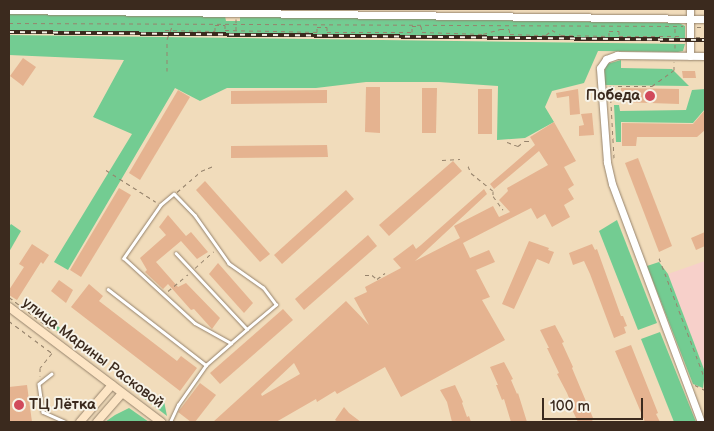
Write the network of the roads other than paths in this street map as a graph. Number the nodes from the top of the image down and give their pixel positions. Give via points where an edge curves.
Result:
1 (690, 9) edge
2 (9, 10) edge
3 (95, 10) edge
4 (170, 10) edge
5 (322, 11) edge
6 (705, 19) edge
7 (690, 22) junction
8 (690, 56) junction
9 (705, 56) edge
10 (176, 253) dead end
11 (108, 289) dead end
12 (9, 307) edge
13 (247, 329) junction
14 (231, 343) junction
15 (206, 365) junction
16 (52, 374) dead end
17 (112, 385) junction
18 (122, 393) junction
19 (65, 422) edge
20 (80, 422) edge
21 (97, 422) edge
22 (161, 422) edge
23 (170, 422) edge
24 (701, 422) edge

1 - 7 street
2 - 3 street
3 - 4 street
4 - 5 street
5 - 7 street via 675,18
6 - 7 street
7 - 8 street
8 - 9 street
8 - 24 street via 617,54 606,59 600,68 607,162 612,184
10 - 13 lane
11 - 15 lane
12 - 17 main road, улица Марины Расковой
13 - 14 lane
13 - 14 lane via 276,304 263,288 229,264 195,216 174,194 161,205 124,258 195,323
14 - 15 lane
15 - 23 lane
16 - 19 lane via 39,384 43,412
17 - 18 main road, улица Марины Расковой
17 - 20 main road
18 - 21 main road
18 - 22 main road, улица Марины Расковой

